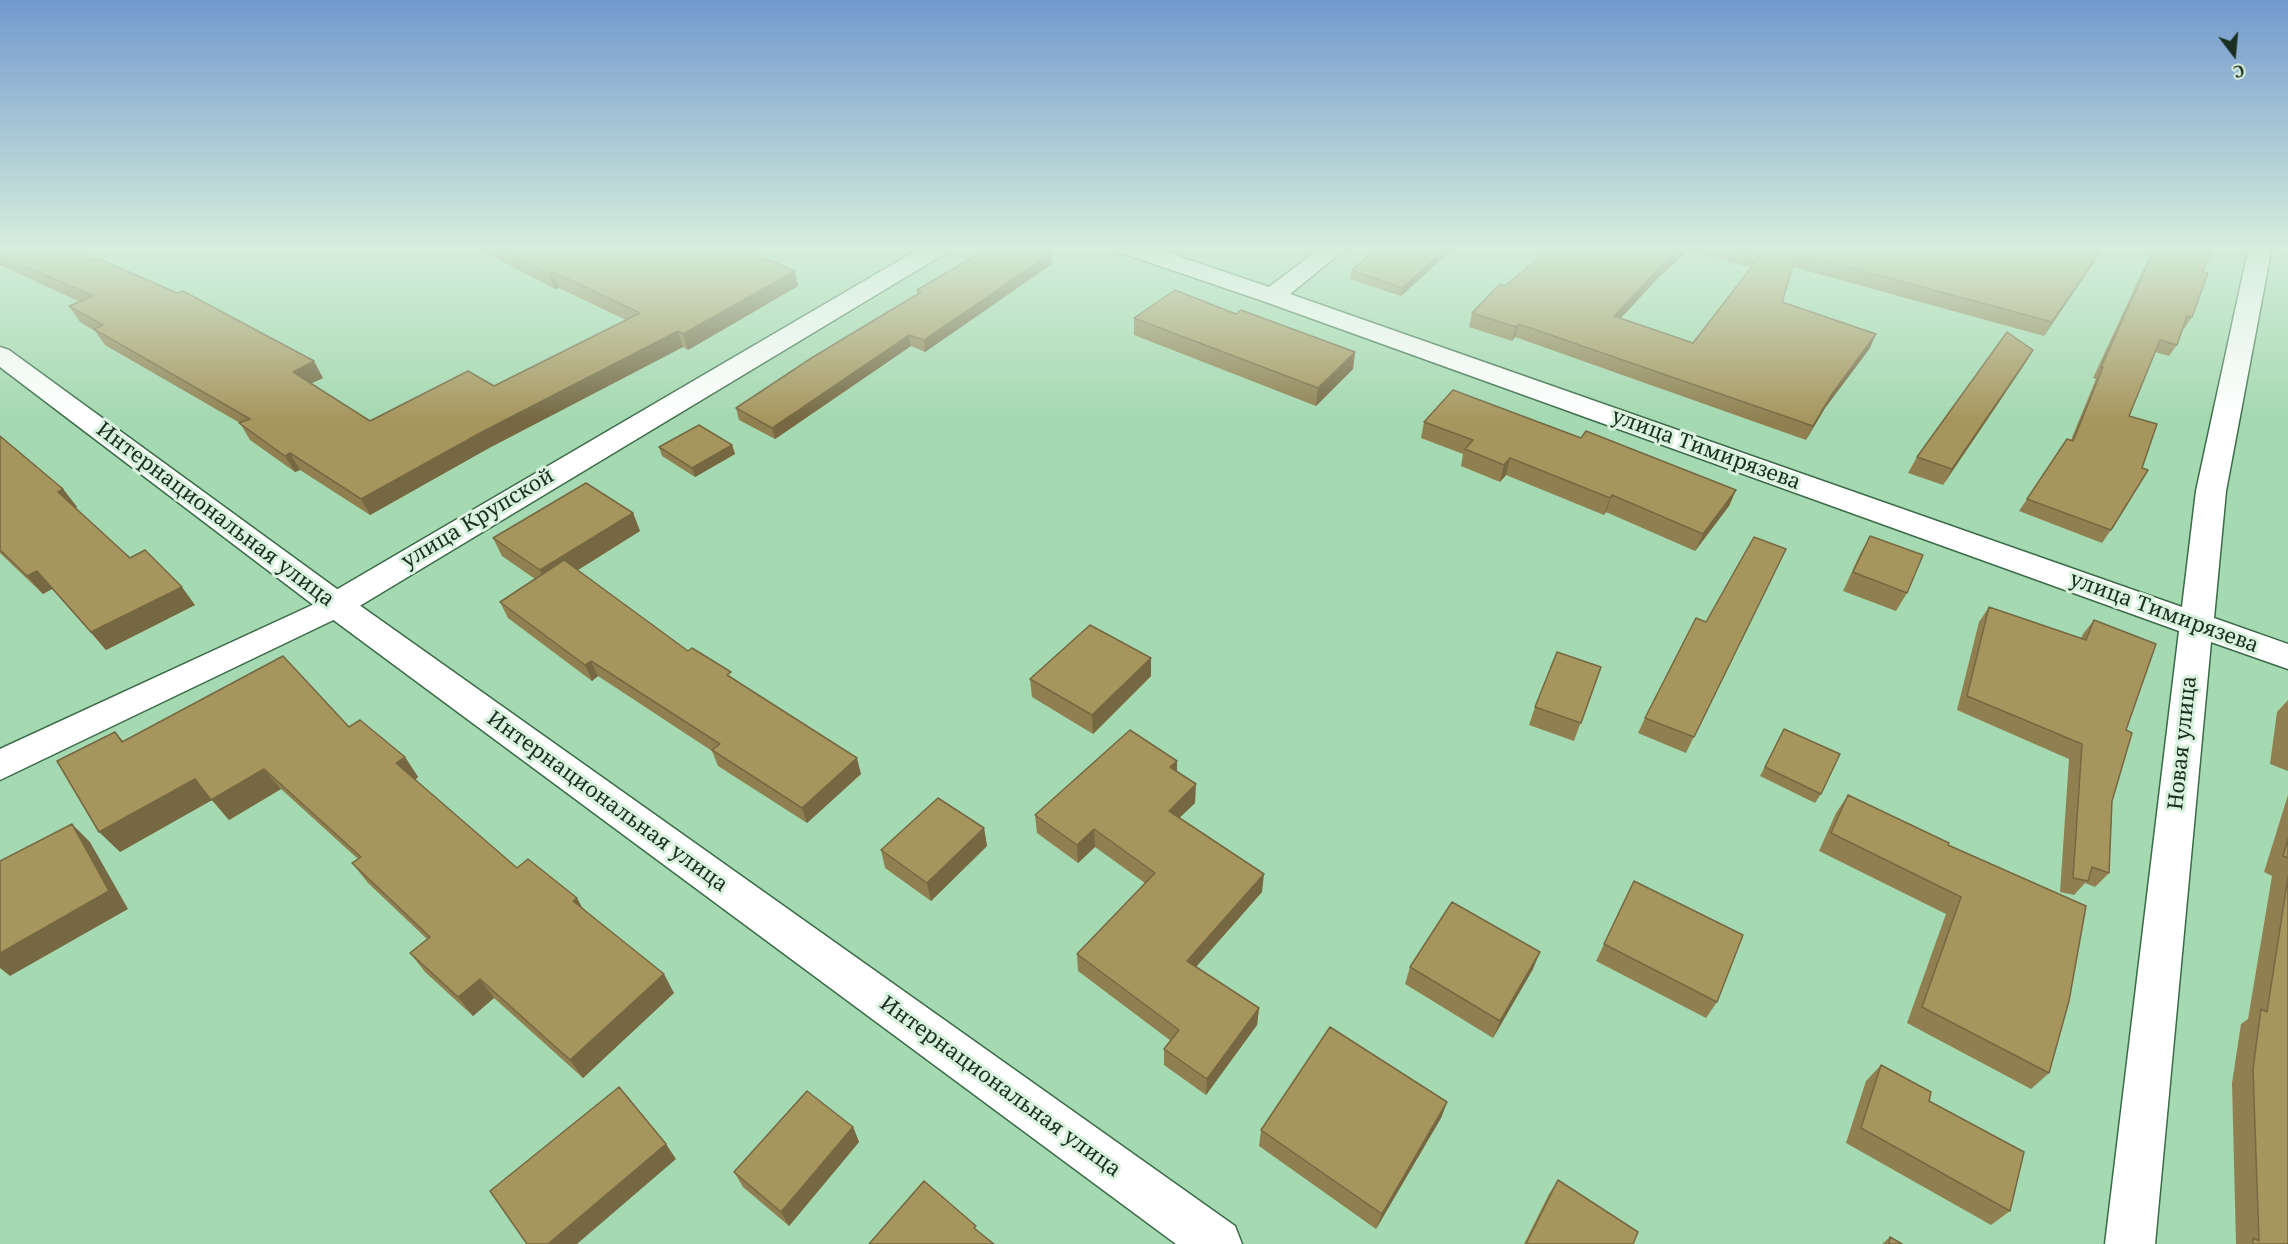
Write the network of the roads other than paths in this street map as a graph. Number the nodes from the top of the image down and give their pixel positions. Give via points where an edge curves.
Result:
1 (843, 304) edge
2 (1295, 304) edge
3 (2248, 304) edge
4 (0, 355) edge
5 (336, 605) junction
6 (2196, 624) junction
7 (2288, 657) edge
8 (0, 765) edge
9 (1217, 1244) edge
10 (2130, 1244) edge

1 - 5 street, улица Крупской
2 - 6 street, улица Тимирязева
3 - 6 street, Новая улица via 2211,491
4 - 5 street, Интернациональная улица
5 - 8 street, улица Крупской
5 - 9 street, Интернациональная улица
6 - 7 street, улица Тимирязева
6 - 10 street, Новая улица

